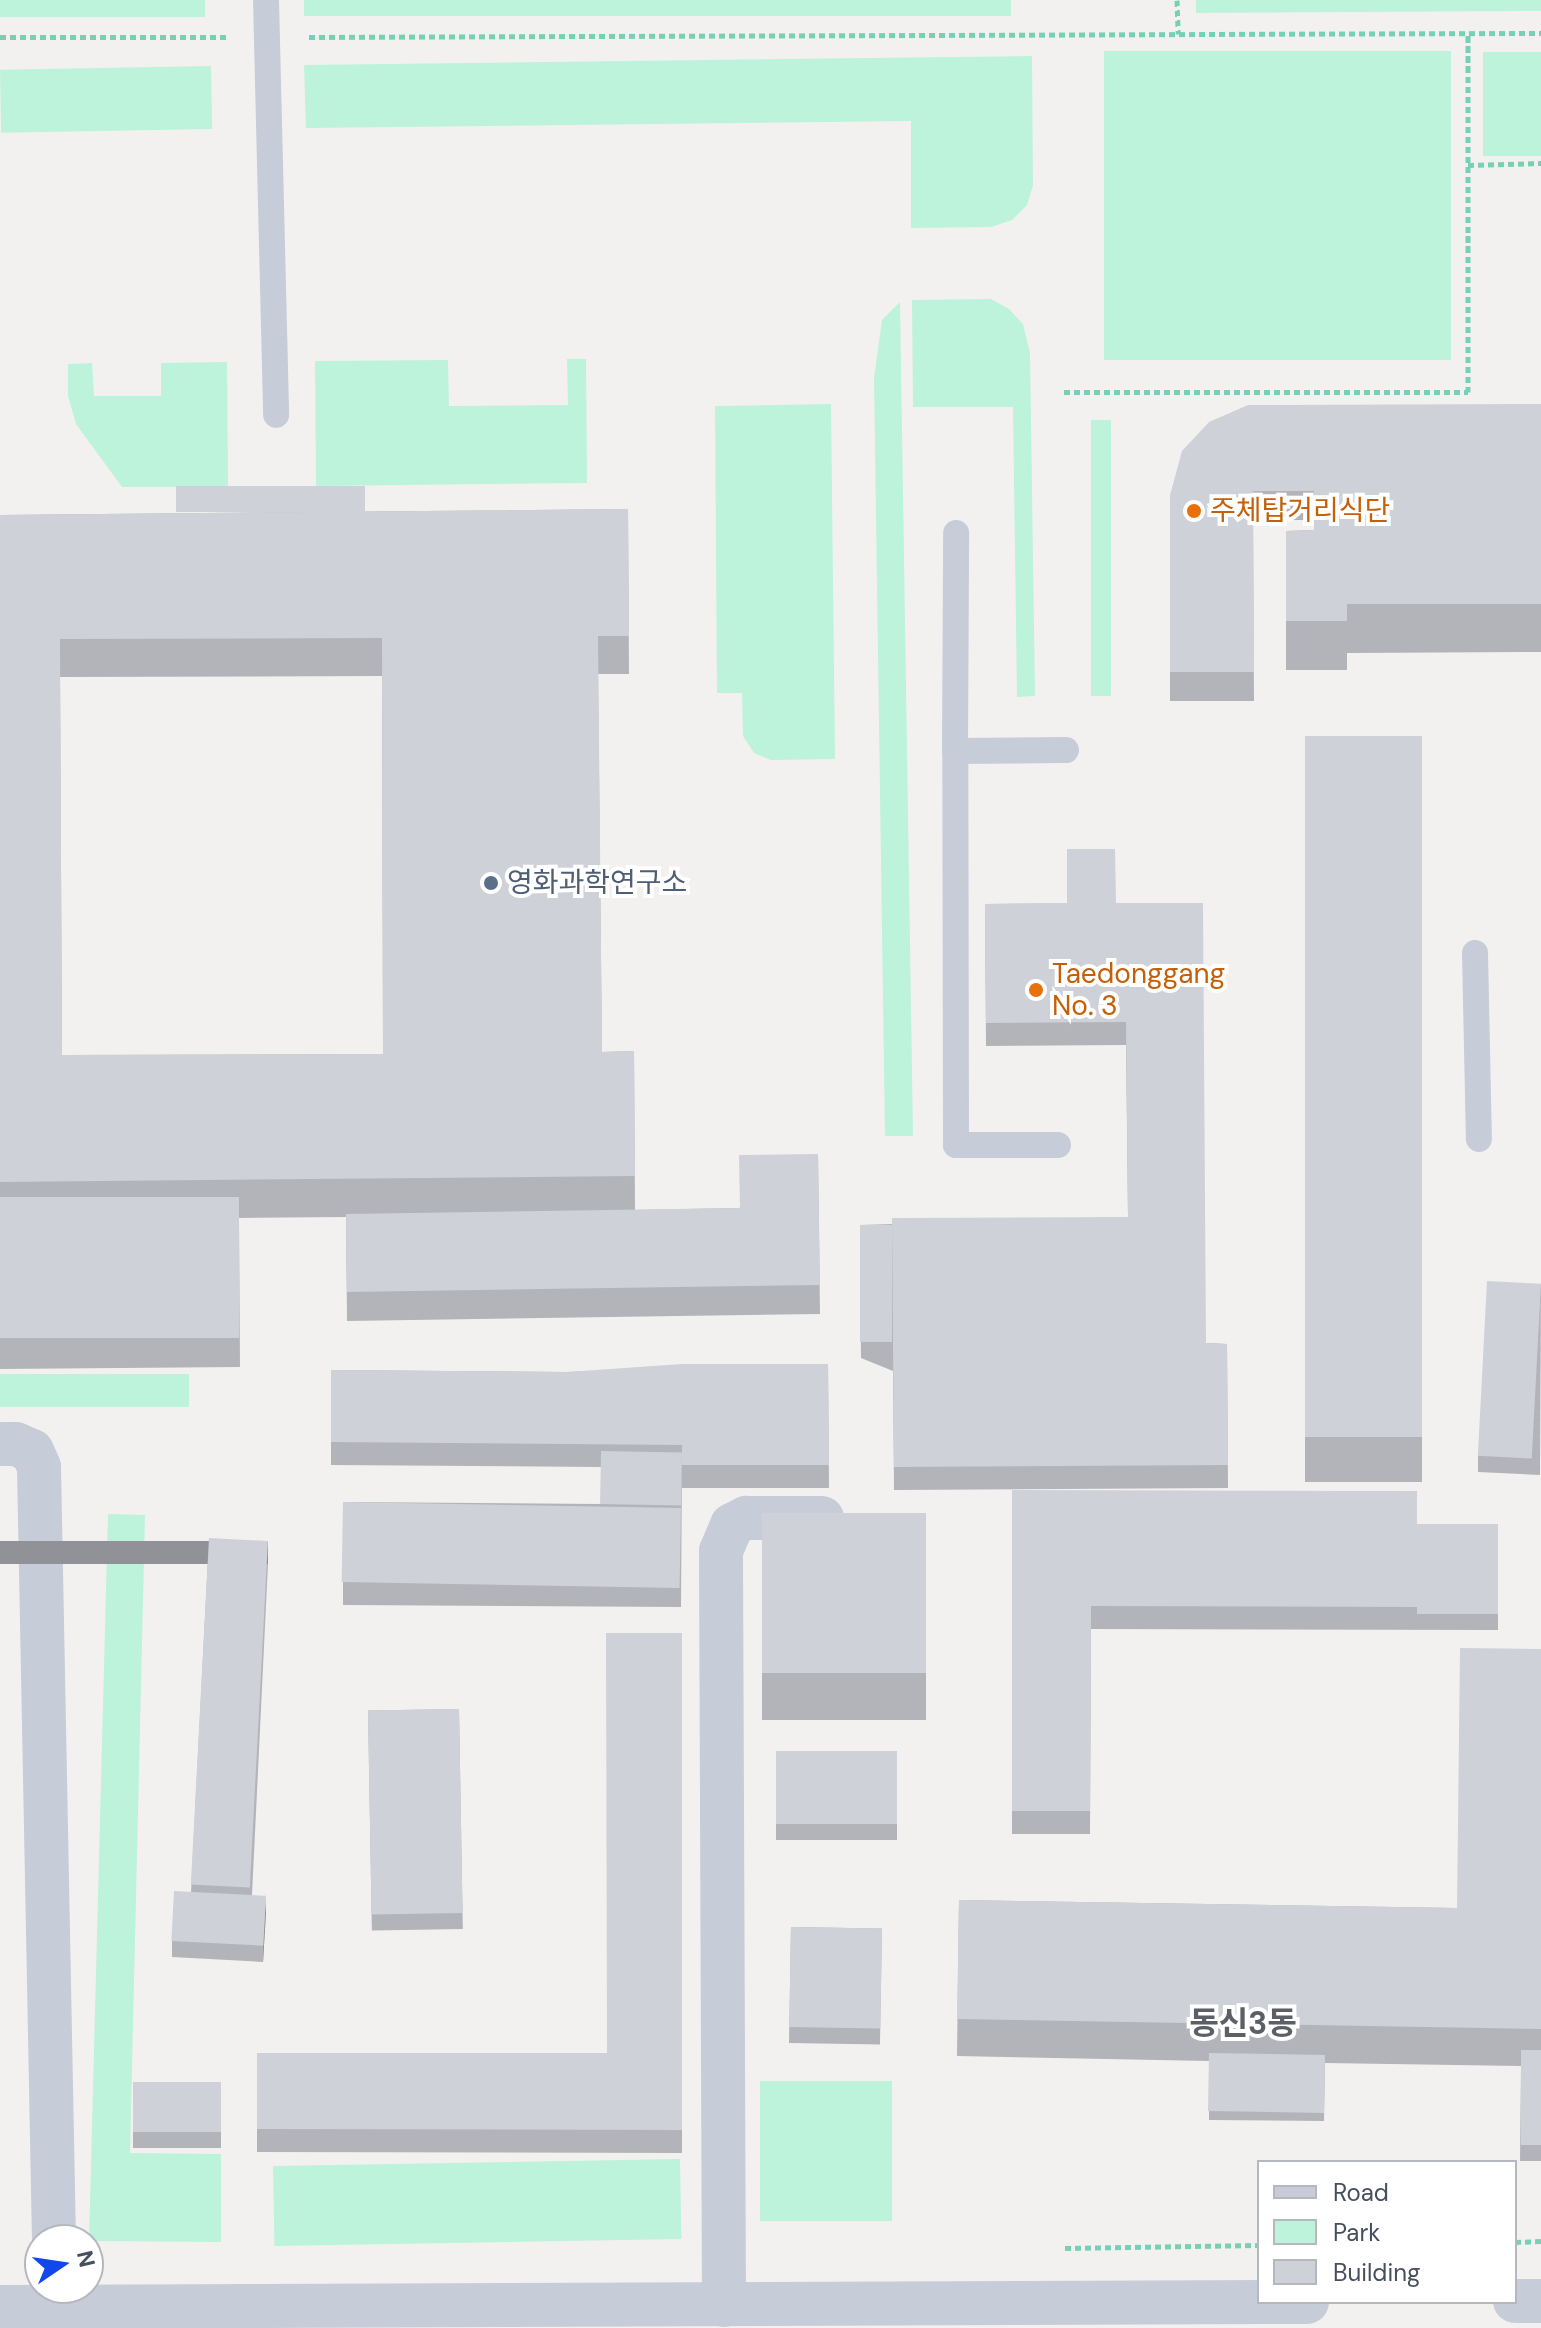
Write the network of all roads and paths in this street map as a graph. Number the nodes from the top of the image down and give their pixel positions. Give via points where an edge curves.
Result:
1 (266, 0) edge
2 (1177, 0) edge
3 (1468, 33) junction
4 (1541, 33) edge
5 (1178, 34) junction
6 (0, 37) edge
7 (266, 37) junction
8 (1541, 163) edge
9 (1468, 165) junction
10 (1064, 392) dead end
11 (276, 415) dead end
12 (956, 533) dead end
13 (1066, 750) dead end
14 (955, 751) junction
15 (1475, 953) dead end
16 (1479, 1139) dead end
17 (1058, 1145) dead end
18 (0, 1444) edge
19 (867, 1519) edge
20 (54, 2224) edge
21 (1541, 2241) edge
22 (1517, 2242) edge
23 (104, 2299) edge
24 (1517, 2301) edge
25 (1541, 2301) edge
26 (24, 2303) edge
27 (1257, 2303) edge
28 (0, 2307) edge
29 (743, 2312) edge

1 - 7 lane
2 - 5 path
3 - 4 path
3 - 5 path
3 - 9 path
5 - 7 path
6 - 7 path
7 - 11 lane
8 - 9 path
9 - 10 path via 1468,392
12 - 14 lane
13 - 14 lane
14 - 17 lane via 956,1145
15 - 16 lane
18 - 20 street via 32,1451 39,1467
19 - 29 street via 746,1518 732,1525 721,1551
21 - 22 path
23 - 29 street
24 - 25 street
26 - 28 street
27 - 29 street

